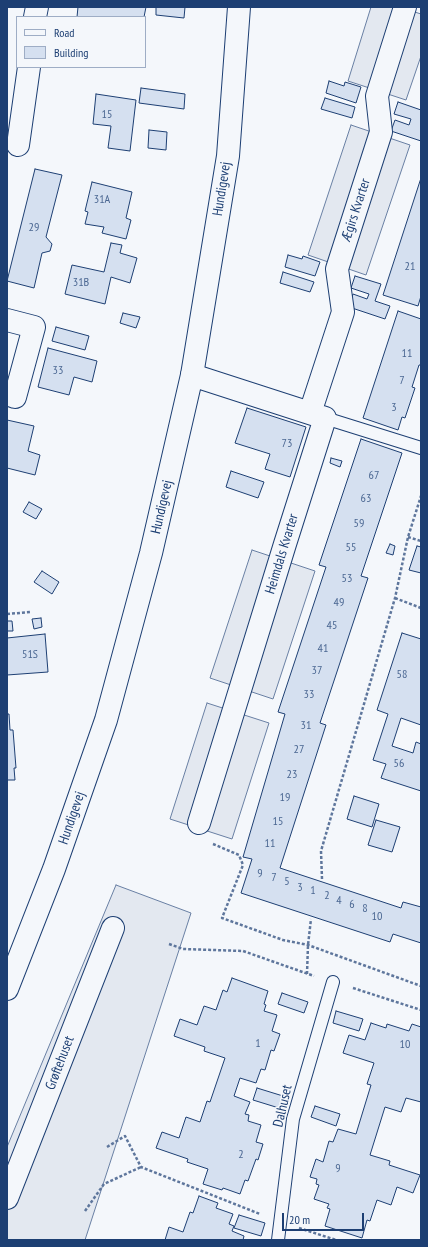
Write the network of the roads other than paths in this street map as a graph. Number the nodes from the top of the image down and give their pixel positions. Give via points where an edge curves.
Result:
1 (238, 7) edge
2 (405, 7) edge
3 (28, 68) edge
4 (18, 145) dead end
5 (7, 320) edge
6 (192, 375) junction
7 (7, 394) edge
8 (318, 415) junction
9 (421, 448) edge
10 (199, 823) road end
11 (113, 928) dead end
12 (333, 982) road end
13 (7, 989) edge
14 (7, 1198) edge
15 (278, 1240) edge

1 - 6 street, Hundigevej via 228,156
2 - 8 street, Ægirs Kvarter via 377,96 381,132 337,269 343,312
3 - 4 street
5 - 7 street via 34,327 15,397
6 - 8 street
6 - 13 street, Hundigevej via 151,553 106,720 54,869
8 - 9 lane
8 - 10 street, Heimdals Kvarter via 285,544
11 - 14 street, Grøftehuset
12 - 15 lane, Dalhuset via 293,1119

